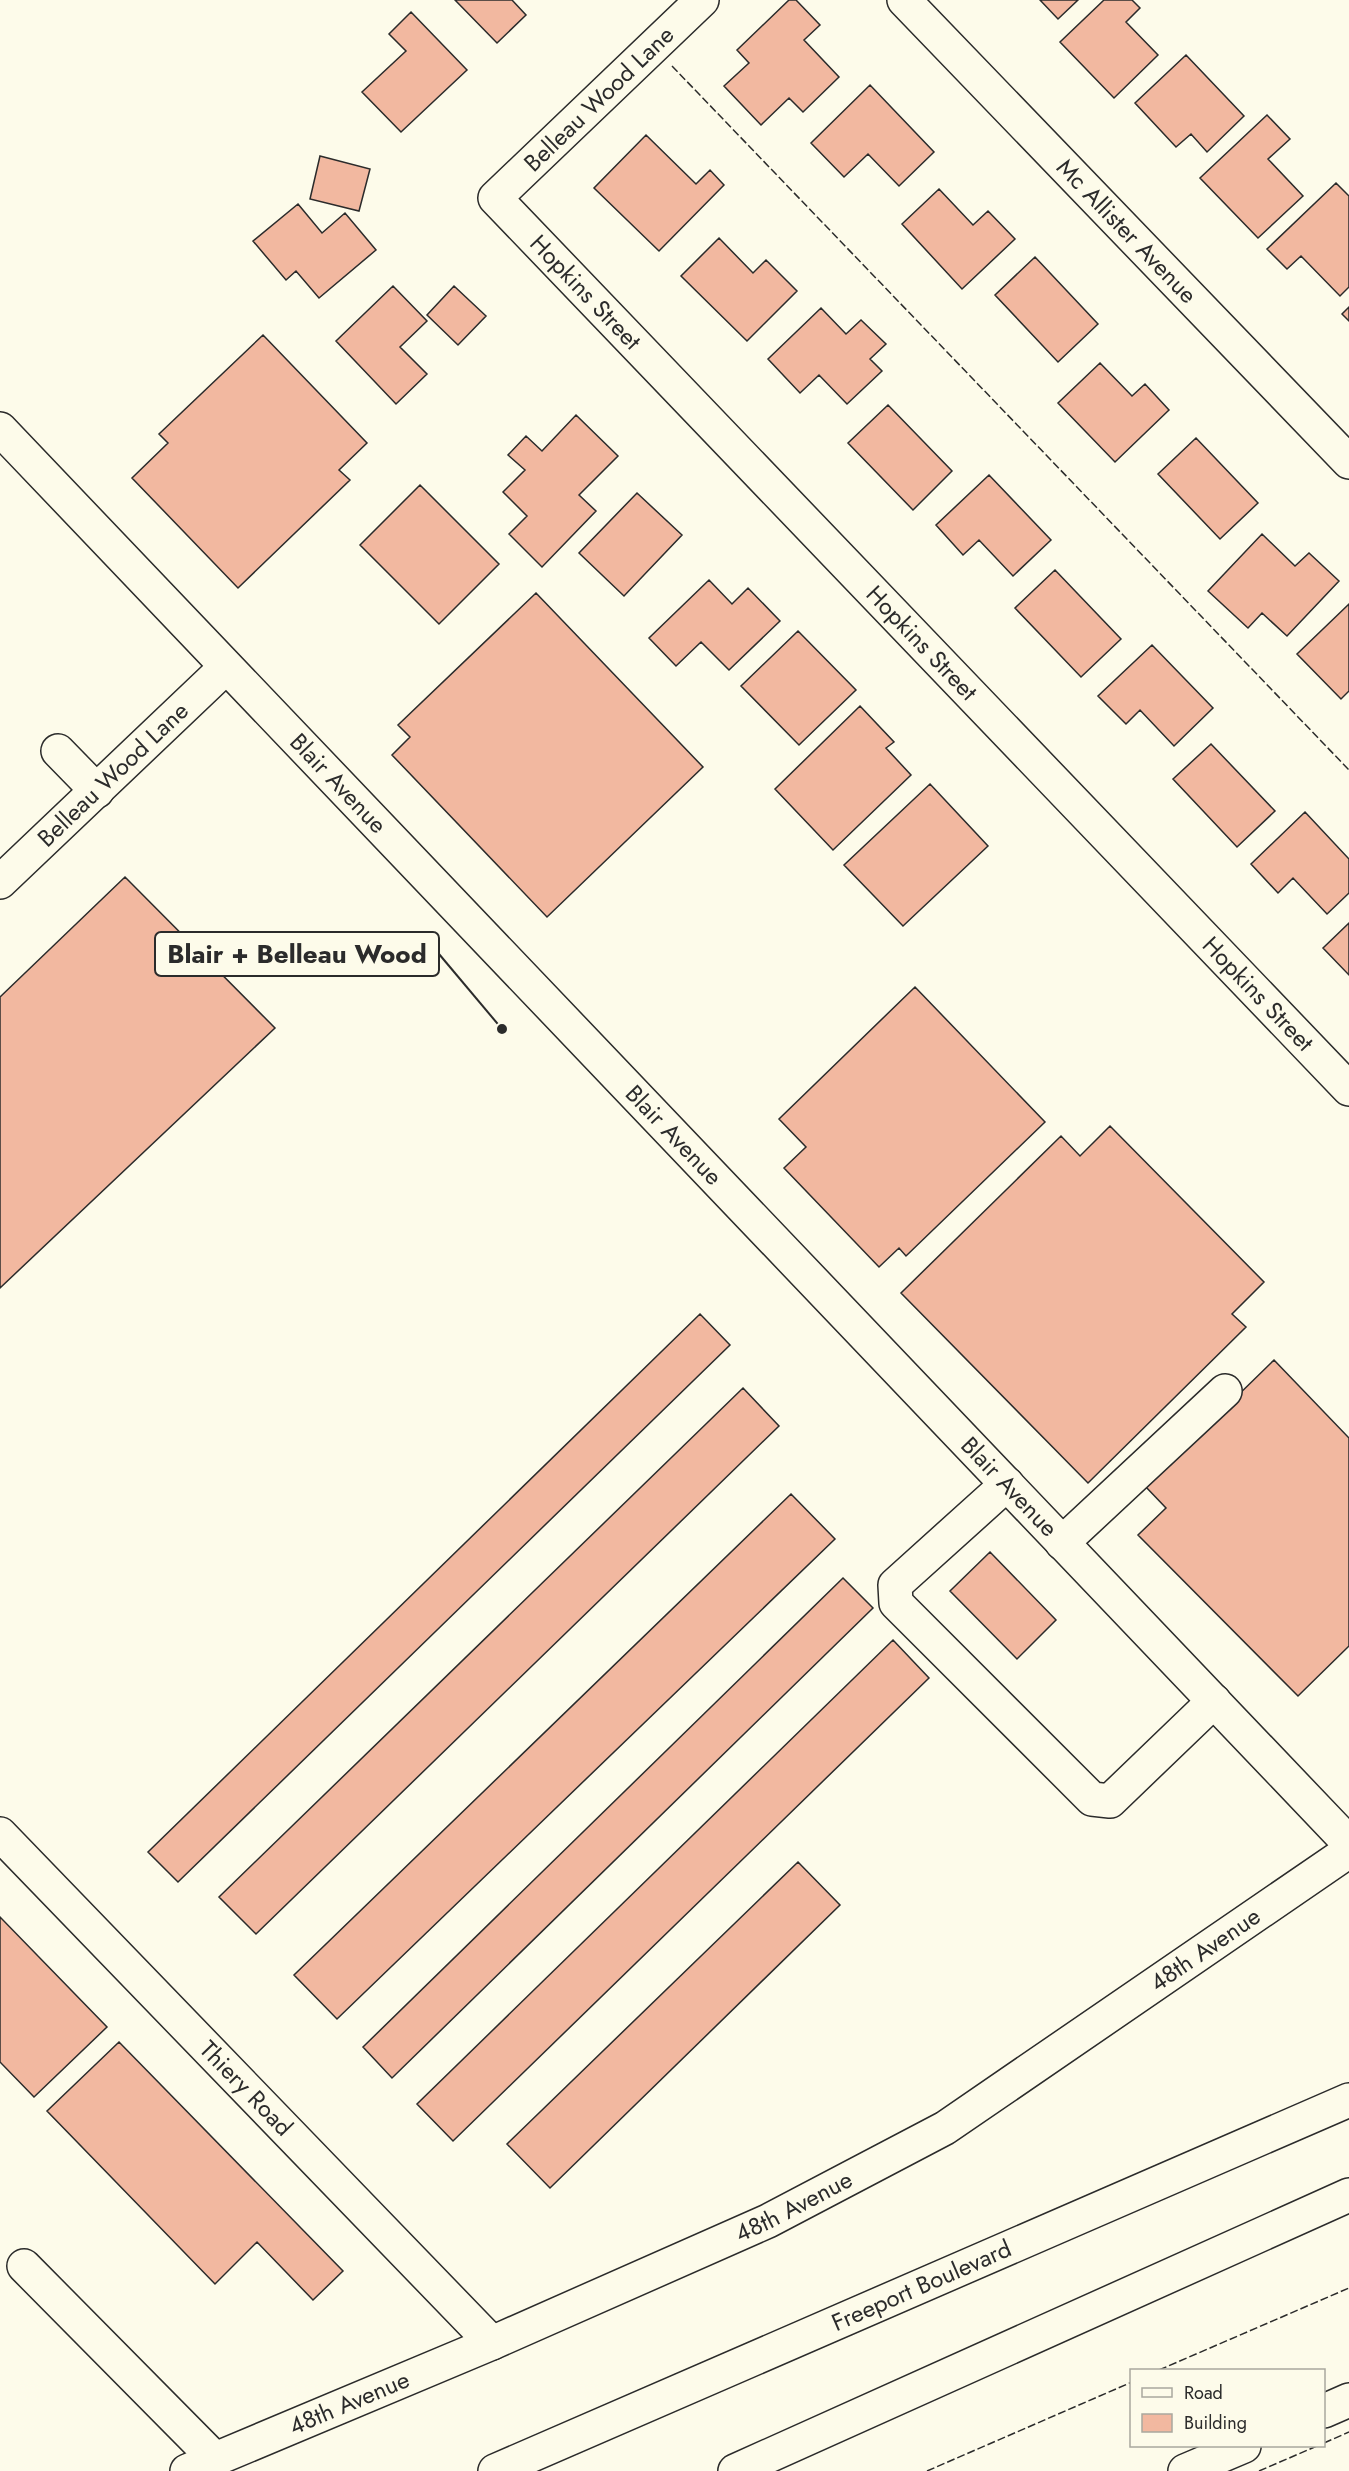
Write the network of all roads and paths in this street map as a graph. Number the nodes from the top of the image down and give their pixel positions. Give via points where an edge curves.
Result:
1 (702, 0) edge
2 (904, 0) edge
3 (495, 198) joint
4 (0, 429) edge
5 (1349, 462) edge
6 (226, 668) junction
7 (58, 751) dead end
8 (97, 790) junction
9 (0, 882) edge
10 (1349, 1089) edge
11 (1225, 1391) dead end
12 (1007, 1485) junction
13 (1062, 1543) junction
14 (1214, 1701) junction
15 (0, 1834) edge
16 (1349, 1843) edge
17 (1349, 1851) edge
18 (1349, 2100) edge
19 (1349, 2195) edge
20 (24, 2266) dead end
21 (492, 2343) junction
22 (1349, 2400) edge
23 (1325, 2410) edge
24 (1239, 2447) edge
25 (201, 2465) edge
26 (495, 2471) edge
27 (735, 2471) edge
28 (1185, 2471) edge

1 - 3 street, Belleau Wood Lane
2 - 5 street, Mc Allister Avenue
3 - 10 street, Hopkins Street
4 - 6 street, Blair Avenue
6 - 8 street, Belleau Wood Lane
6 - 12 street, Blair Avenue
7 - 8 street
8 - 9 street, Belleau Wood Lane
11 - 13 street
12 - 13 street, Blair Avenue
12 - 14 street via 895,1585 896,1603 1092,1799 1110,1800
13 - 14 street, Blair Avenue
14 - 16 street, Blair Avenue
15 - 21 street, Thiery Road
17 - 21 street, 48th Avenue via 945,2128 768,2221
18 - 26 street, Freeport Boulevard
19 - 27 street
20 - 25 street
21 - 25 street, 48th Avenue
22 - 23 street
24 - 28 street

